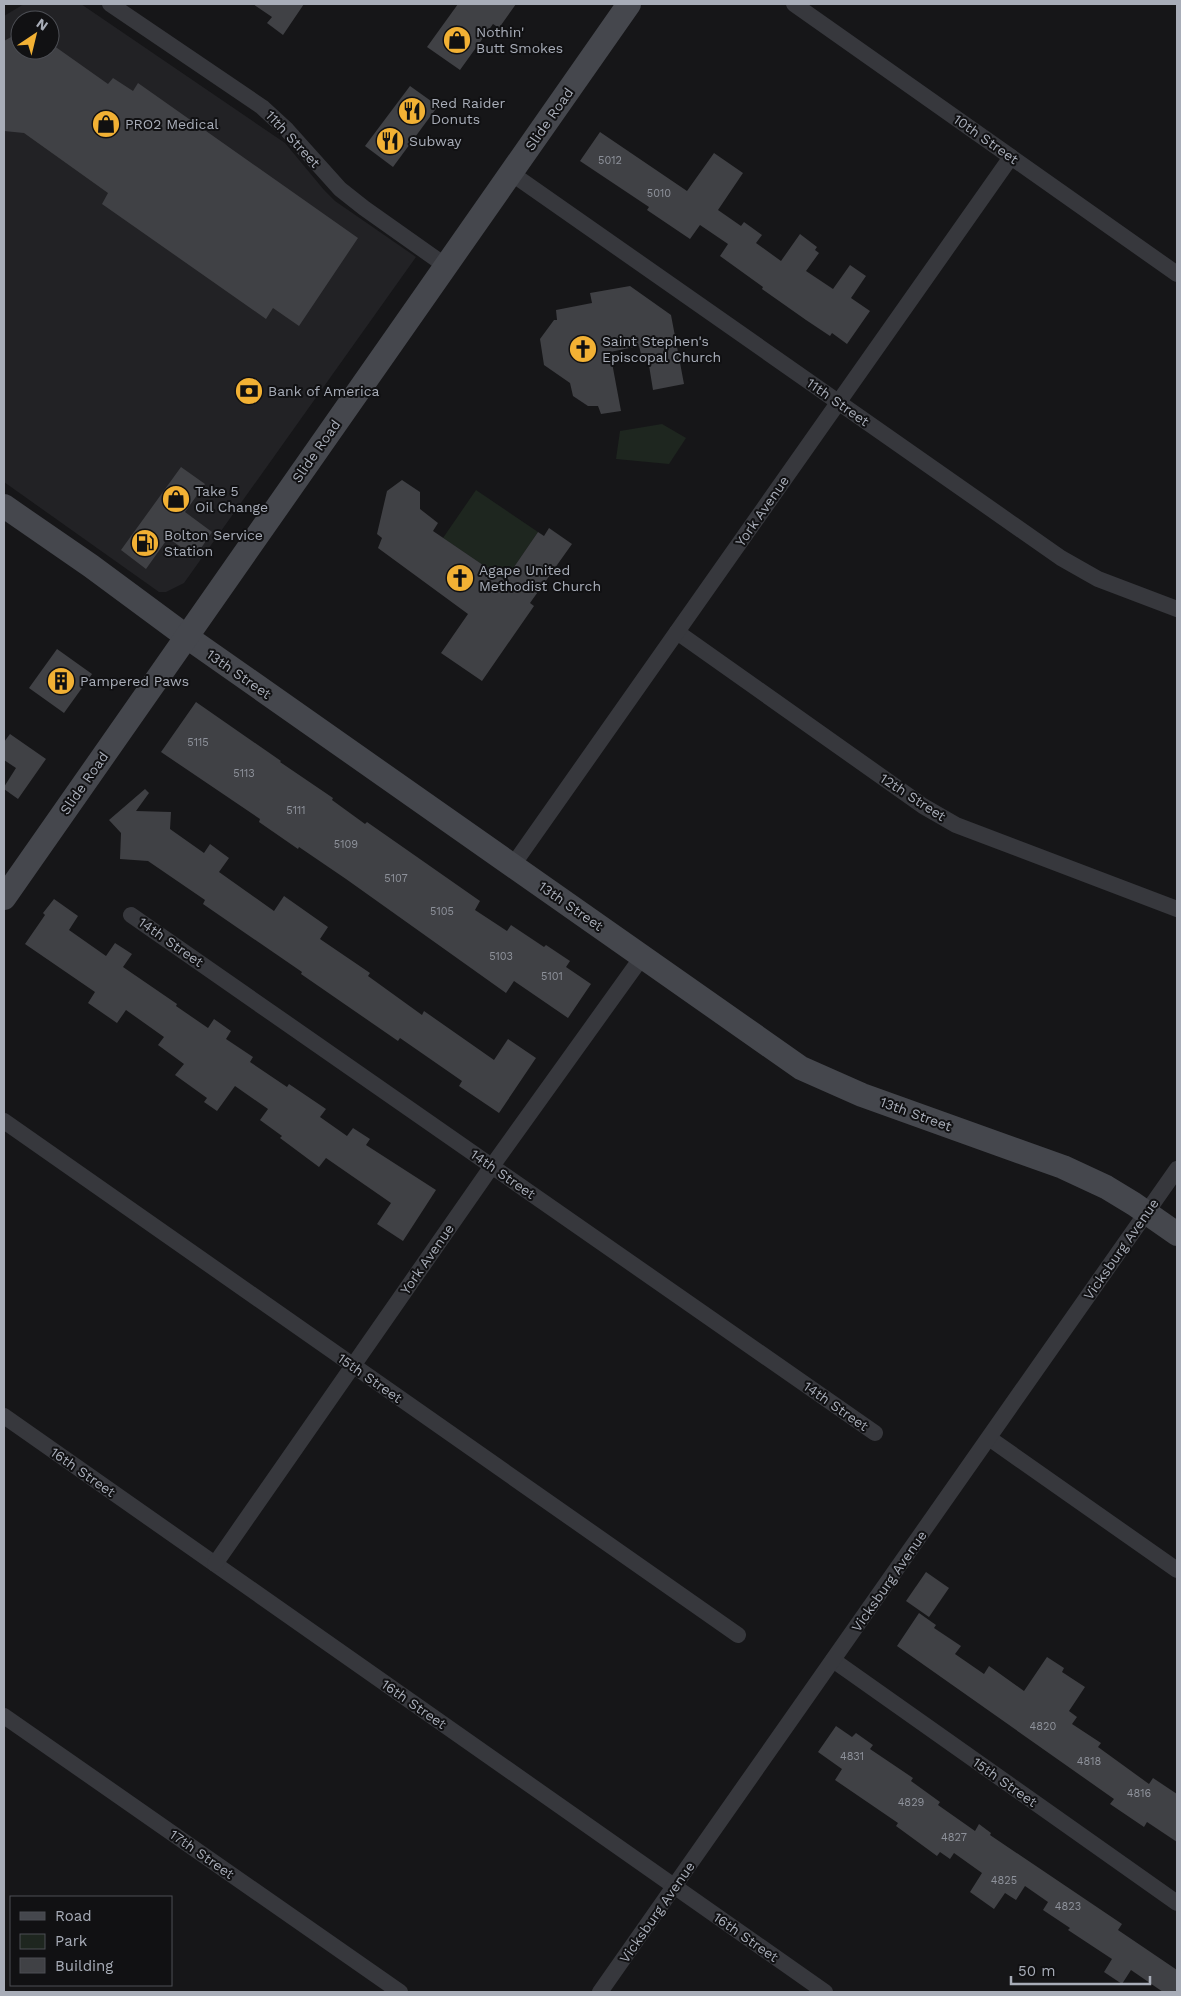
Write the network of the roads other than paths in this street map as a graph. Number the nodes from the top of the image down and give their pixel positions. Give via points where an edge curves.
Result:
1 (110, 4) edge
2 (629, 4) edge
3 (794, 4) edge
4 (1011, 157) junction
5 (511, 173) junction
6 (446, 266) junction
7 (1177, 274) edge
8 (838, 402) junction
9 (4, 506) edge
10 (1177, 609) edge
11 (677, 632) junction
12 (187, 637) junction
13 (513, 865) junction
14 (4, 898) edge
15 (1177, 910) edge
16 (132, 915) dead end
17 (642, 957) junction
18 (4, 1121) edge
19 (492, 1166) junction
20 (1177, 1169) edge
21 (1147, 1213) junction
22 (1177, 1234) edge
23 (353, 1366) junction
24 (4, 1416) edge
25 (875, 1433) dead end
26 (989, 1438) junction
27 (214, 1564) junction
28 (1177, 1570) edge
29 (738, 1635) dead end
30 (833, 1660) junction
31 (4, 1716) edge
32 (675, 1887) junction
33 (1177, 1903) edge
34 (400, 1992) edge
35 (600, 1992) edge
36 (825, 1992) edge

1 - 6 street, 11th Street via 262,107 288,130 340,189
2 - 5 street, Slide Road
3 - 4 street, 10th Street
4 - 7 street, 10th Street
4 - 8 street, York Avenue
5 - 6 street, Slide Road
5 - 8 street, 11th Street
6 - 12 street, Slide Road
8 - 10 street, 11th Street via 1061,558 1098,579
8 - 11 street, York Avenue
9 - 12 street, 13th Street
11 - 13 street, York Avenue
11 - 15 street, 12th Street via 907,795 956,825
12 - 13 street, 13th Street
12 - 14 street, Slide Road
13 - 17 street, 13th Street
16 - 19 street, 14th Street
17 - 19 street, York Avenue
17 - 21 street, 13th Street via 800,1068 862,1095 1062,1167 1106,1187
18 - 23 street, 15th Street
19 - 23 street, York Avenue
19 - 25 street, 14th Street
20 - 21 street, Vicksburg Avenue
21 - 22 street, 13th Street
21 - 26 street, Vicksburg Avenue
23 - 27 street, York Avenue
23 - 29 street, 15th Street
24 - 27 street, 16th Street
26 - 28 street
26 - 30 street, Vicksburg Avenue
27 - 32 street, 16th Street
30 - 32 street, Vicksburg Avenue
30 - 33 street, 15th Street
31 - 34 street, 17th Street
32 - 35 street, Vicksburg Avenue
32 - 36 street, 16th Street

